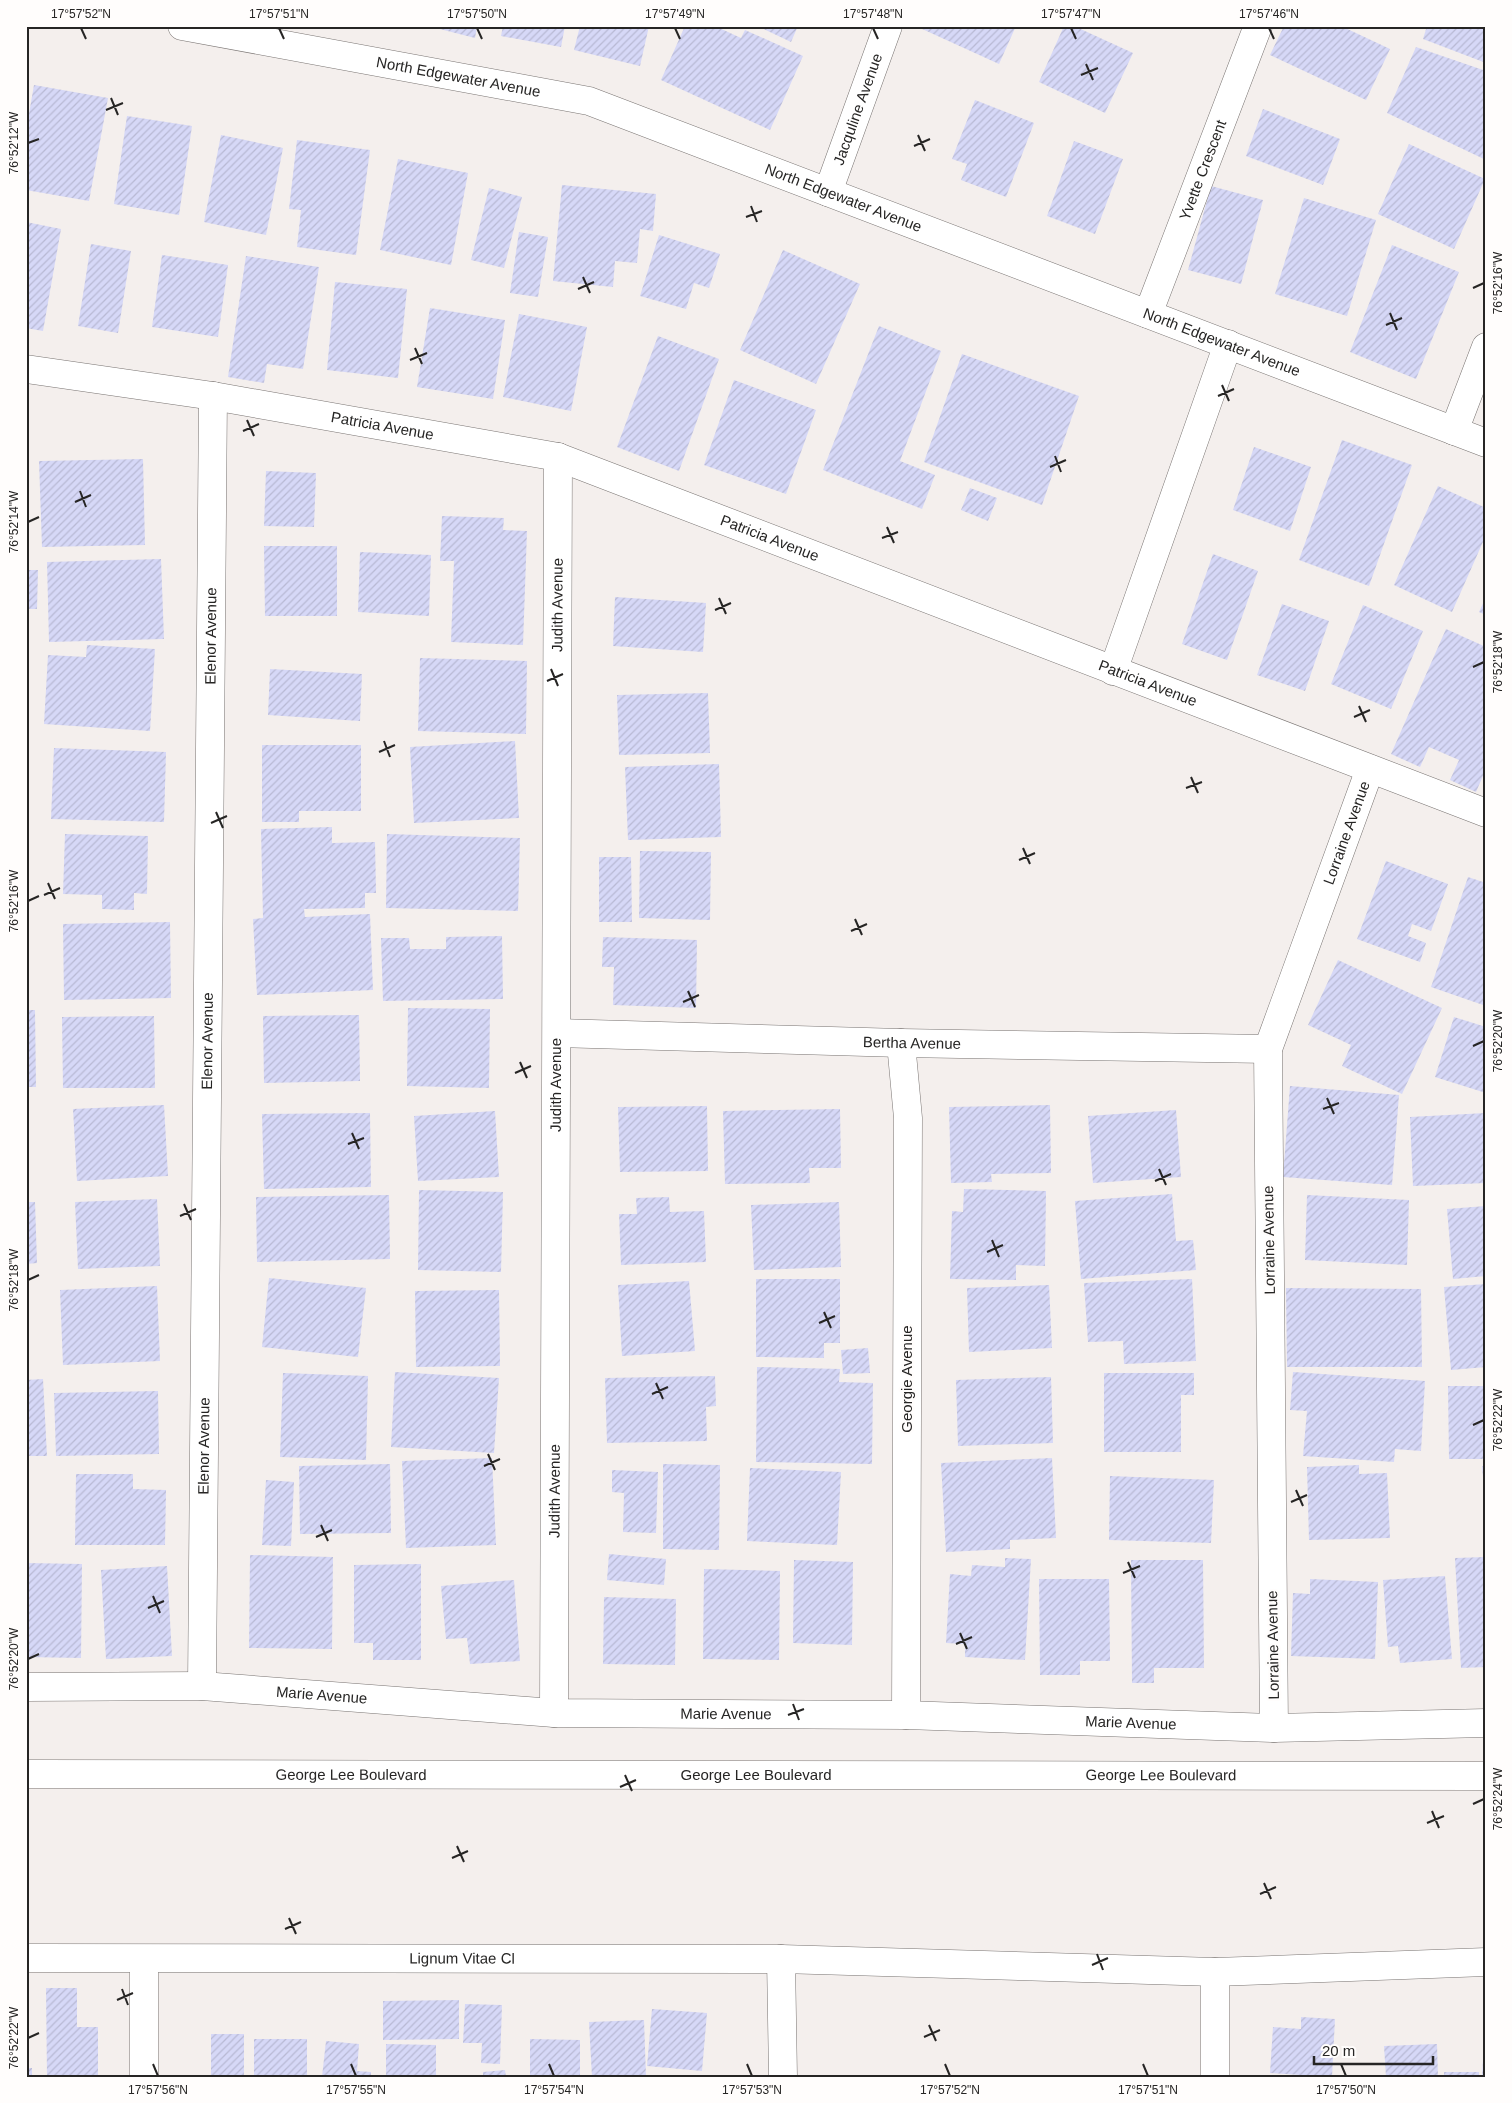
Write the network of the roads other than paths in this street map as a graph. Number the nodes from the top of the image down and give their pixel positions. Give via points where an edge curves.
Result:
1 (182, 26) edge
2 (888, 26) edge
3 (1258, 26) edge
4 (828, 192) junction
5 (1148, 314) junction
6 (1228, 344) junction
7 (1486, 347) edge
8 (26, 368) edge
9 (213, 396) junction
10 (1454, 431) junction
11 (1486, 443) edge
12 (558, 457) junction
13 (1112, 670) junction
14 (1370, 769) junction
15 (1486, 813) edge
16 (557, 1033) junction
17 (901, 1044) junction
18 (1268, 1050) junction
19 (202, 1686) junction
20 (26, 1687) edge
21 (554, 1713) junction
22 (906, 1715) junction
23 (1486, 1723) edge
24 (1274, 1728) junction
25 (26, 1774) edge
26 (1486, 1776) edge
27 (26, 1958) edge
28 (144, 1959) junction
29 (781, 1959) junction
30 (1486, 1962) edge
31 (1215, 1972) junction
32 (144, 2077) edge
33 (783, 2077) edge
34 (1215, 2077) edge

1 - 4 street, North Edgewater Avenue via 588,101
2 - 4 street, Jacquline Avenue
3 - 5 street, Yvette Crescent
4 - 5 street, North Edgewater Avenue
5 - 6 street, North Edgewater Avenue
6 - 10 street, North Edgewater Avenue
6 - 13 street
7 - 10 street
8 - 9 street, Patricia Avenue
9 - 12 street, Patricia Avenue
9 - 19 street, Elenor Avenue
10 - 11 street, North Edgewater Avenue
12 - 13 street, Patricia Avenue
12 - 16 street, Judith Avenue
13 - 14 street, Patricia Avenue
14 - 15 street, Patricia Avenue
14 - 18 street, Lorraine Avenue
16 - 17 street, Bertha Avenue
16 - 21 street, Judith Avenue
17 - 18 street, Bertha Avenue
17 - 22 street, Georgie Avenue via 908,1118
18 - 24 street, Lorraine Avenue
19 - 20 street, Marie Avenue
19 - 21 street, Marie Avenue
21 - 22 street, Marie Avenue
22 - 24 street, Marie Avenue
23 - 24 street, Marie Avenue
25 - 26 street, George Lee Boulevard
27 - 28 street, Lignum Vitae Cl
28 - 29 street, Lignum Vitae Cl
28 - 32 street
29 - 31 street, Lignum Vitae Cl
29 - 33 street
30 - 31 street, Lignum Vitae Cl
31 - 34 street

